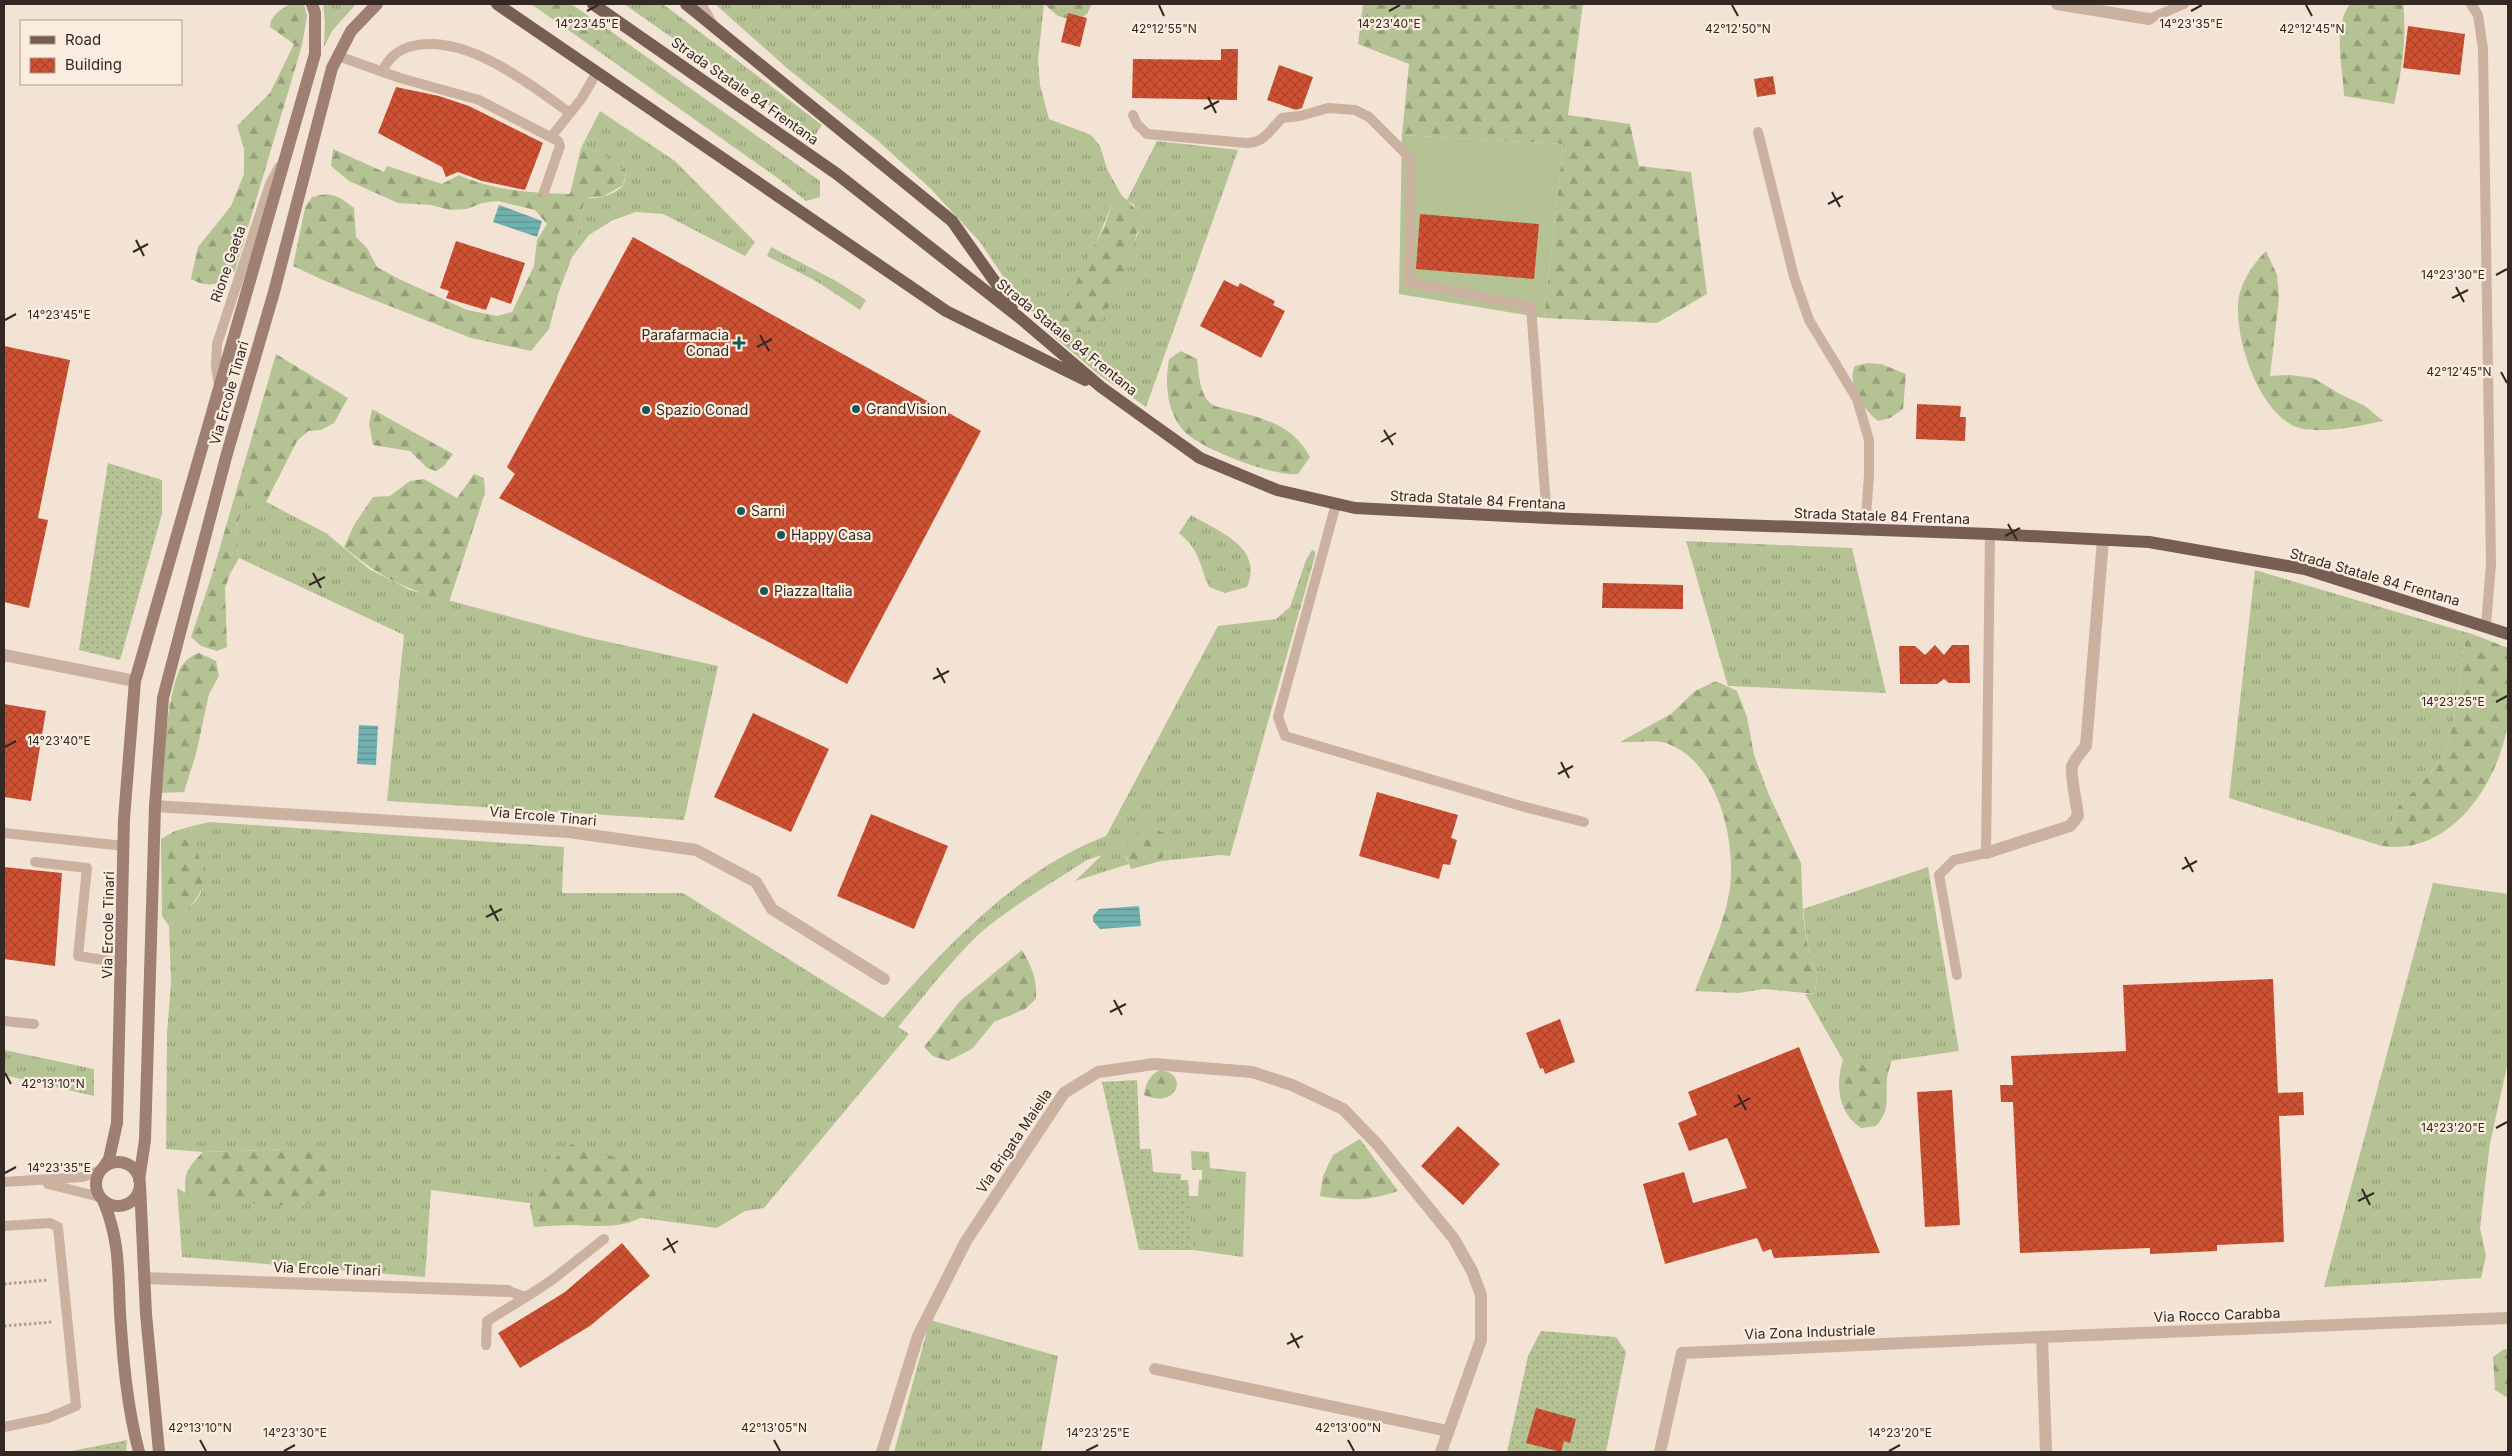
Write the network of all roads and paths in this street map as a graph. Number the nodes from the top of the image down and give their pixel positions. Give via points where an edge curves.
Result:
1 (312, 4) edge
2 (376, 4) edge
3 (497, 4) edge
4 (593, 4) edge
5 (686, 4) edge
6 (700, 4) edge
7 (2057, 4) edge
8 (2184, 4) edge
9 (2471, 4) edge
10 (2149, 19) joint
11 (712, 25) junction
12 (338, 56) junction
13 (382, 72) junction
14 (596, 72) junction
15 (570, 113) junction
16 (1133, 115) dead end
17 (1758, 132) dead end
18 (551, 137) junction
19 (544, 192) dead end
20 (1020, 318) junction
21 (1101, 387) junction
22 (1336, 504) junction
23 (1547, 518) junction
24 (1865, 531) junction
25 (1990, 534) junction
26 (2103, 540) junction
27 (2486, 626) junction
28 (2508, 634) edge
29 (4, 655) edge
30 (135, 681) junction
31 (155, 806) junction
32 (1584, 822) dead end
33 (4, 833) edge
34 (124, 846) junction
35 (1986, 853) junction
36 (35, 862) dead end
37 (122, 963) junction
38 (1956, 975) dead end
39 (884, 979) dead end
40 (4, 1021) edge
41 (34, 1024) dead end
42 (102, 1169) junction
43 (4, 1182) edge
44 (40, 1182) junction
45 (139, 1182) junction
46 (101, 1198) junction
47 (4, 1226) edge
48 (604, 1238) dead end
49 (144, 1278) junction
50 (63, 1279) junction
51 (4, 1284) edge
52 (508, 1291) joint
53 (526, 1297) junction
54 (2508, 1318) edge
55 (67, 1320) junction
56 (4, 1326) edge
57 (2042, 1337) junction
58 (486, 1345) dead end
59 (1155, 1369) dead end
60 (4, 1427) edge
61 (1448, 1431) junction
62 (139, 1452) edge
63 (159, 1452) edge
64 (882, 1452) edge
65 (1441, 1452) edge
66 (1660, 1452) edge
67 (2046, 1452) edge

1 - 30 street, Via Ercole Tinari via 315,54
2 - 12 street, Via Ercole Tinari via 351,31
3 - 14 main road
4 - 20 main road, Strada Statale 84 Frentana via 838,174
5 - 11 main road
6 - 11 street
7 - 10 street
8 - 10 lane
9 - 27 lane via 2478,15 2483,49 2491,564
11 - 20 main road via 952,221
12 - 13 lane
12 - 31 street, Via Ercole Tinari via 332,68 163,698
13 - 15 lane via 387,60 408,47 429,42 448,44 465,49 525,81
13 - 18 lane via 479,100
14 - 15 lane
14 - 21 main road via 946,312
15 - 18 lane
16 - 23 lane via 1147,134 1246,143 1267,137 1282,118 1328,108 1355,110 1369,116 1411,159 1409,282 1531,306
17 - 24 lane via 1794,277 1809,320 1857,399 1869,440
18 - 19 lane via 560,146
20 - 21 main road, Strada Statale 84 Frentana
21 - 22 main road, Strada Statale 84 Frentana via 1200,458 1277,490
22 - 23 main road, Strada Statale 84 Frentana via 1355,508
22 - 32 lane via 1278,717 1285,736
23 - 24 main road, Strada Statale 84 Frentana
24 - 25 main road, Strada Statale 84 Frentana
25 - 26 main road, Strada Statale 84 Frentana
25 - 35 lane
26 - 27 main road, Strada Statale 84 Frentana via 2149,542 2305,570
26 - 35 street via 2086,746 2073,765 2071,776 2078,816 2070,826
27 - 28 main road, Strada Statale 84 Frentana
29 - 30 street
30 - 34 street, Via Ercole Tinari
31 - 39 street, Via Ercole Tinari via 569,832 696,850 756,882 772,909
31 - 45 street, Via Ercole Tinari via 145,1140
33 - 34 lane
34 - 37 street, Via Ercole Tinari
35 - 38 lane via 1954,860 1939,875
36 - 37 lane via 87,868 78,956
37 - 42 street, Via Ercole Tinari via 117,1123 109,1159
40 - 41 lane
42 - 44 lane via 82,1177
42 - 45 street via 112,1163 127,1165 135,1171
42 - 46 street via 96,1183
43 - 44 lane
44 - 46 lane
45 - 46 street via 136,1197 126,1205 114,1206
45 - 49 street, Via Ercole Tinari
46 - 62 street via 117,1243 125,1372
47 - 50 lane via 50,1223 58,1227
48 - 53 lane
49 - 52 street, Via Ercole Tinari
49 - 63 street, Via Ercole Tinari
50 - 51 path
50 - 55 lane
52 - 53 lane
53 - 58 lane via 487,1322
54 - 57 street, Via Rocco Carabba
55 - 56 path
55 - 60 lane via 76,1406 48,1418
57 - 66 street, Via Zona Industriale via 1682,1352
57 - 67 street
59 - 61 street
61 - 64 street, Via Brigata Maiella via 1481,1340 1481,1295 1454,1240 1377,1144 1343,1109 1292,1085 1252,1072 1154,1064 1098,1072 1064,1093 966,1241 918,1336
61 - 65 street, Via Brigata Maiella

